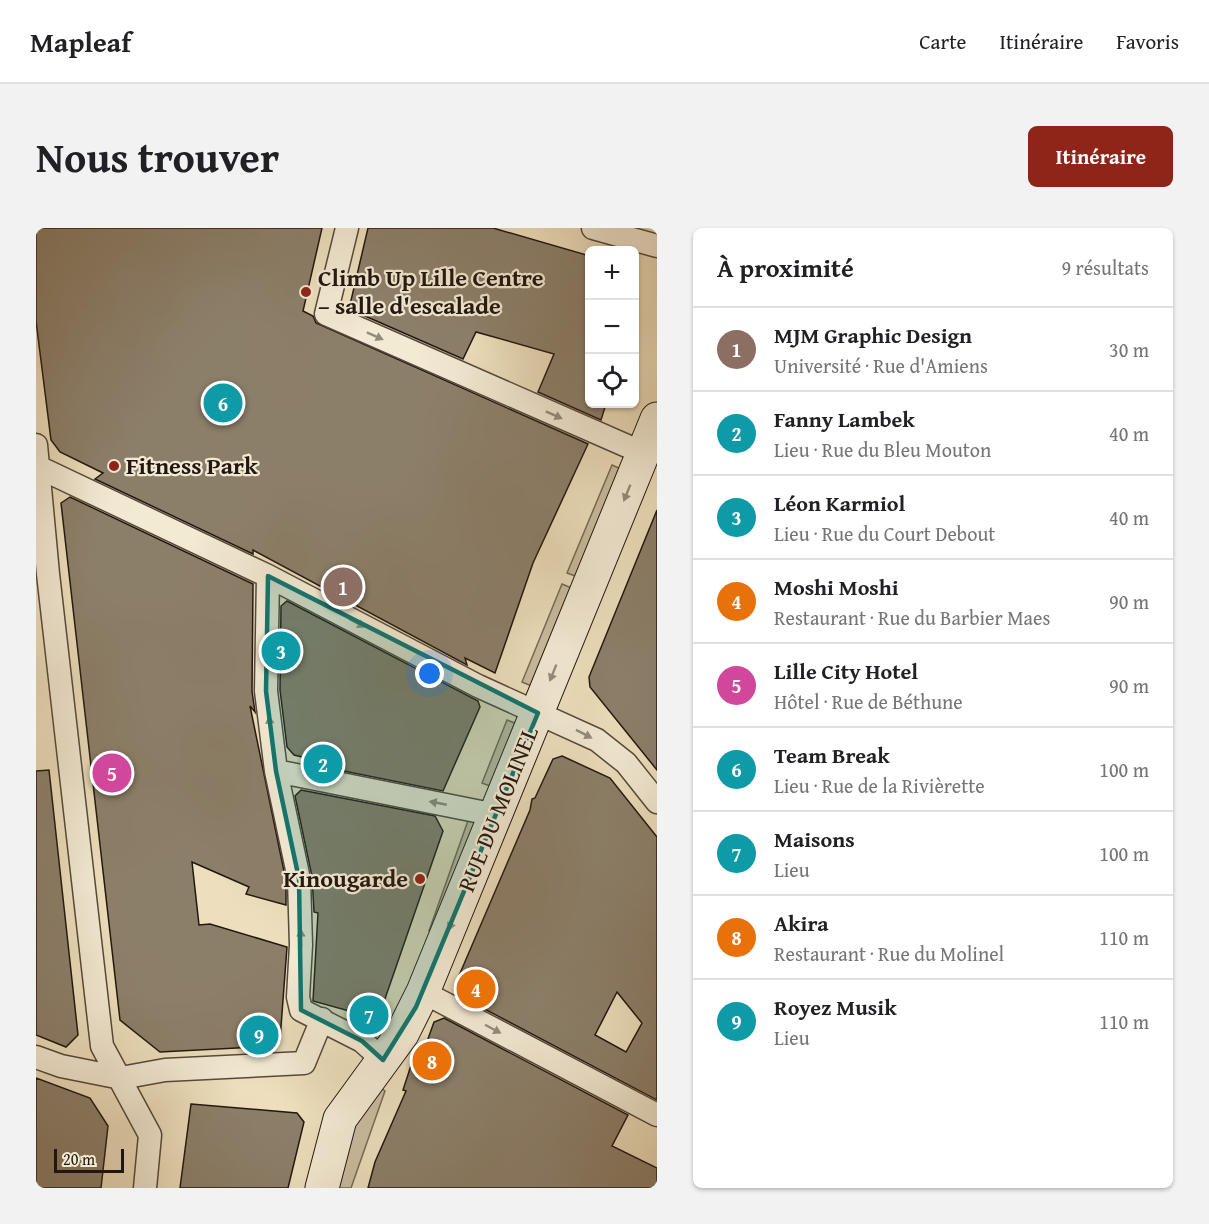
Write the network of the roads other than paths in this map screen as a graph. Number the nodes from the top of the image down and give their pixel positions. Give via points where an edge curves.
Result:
1 (347, 228) edge
2 (593, 228) edge
3 (657, 246) edge
4 (657, 419) edge
5 (643, 453) junction
6 (37, 459) edge
7 (268, 576) junction
8 (523, 706) junction
9 (276, 771) junction
10 (657, 802) edge
11 (496, 815) junction
12 (423, 992) junction
13 (322, 1019) junction
14 (36, 1057) edge
15 (383, 1060) junction
16 (121, 1078) junction
17 (657, 1115) edge
18 (145, 1188) edge
19 (322, 1188) edge

1 -> 5 street via 326,314
2 - 3 street
4 - 5 street, RUE DU MOLINEL
5 -> 8 street, RUE DU MOLINEL
6 - 7 street
6 - 16 street via 102,1046
7 -> 8 street
9 -> 7 street via 266,691
8 -> 10 street via 614,752
8 - 11 street, RUE DU MOLINEL
11 -> 9 street
13 -> 9 street via 301,1010 298,997 299,879
11 -> 12 street, RUE DU MOLINEL
12 - 15 street, RUE DU MOLINEL via 409,1023
12 -> 17 street
13 - 15 street via 362,1041
13 - 16 street via 303,1064 165,1070
14 - 16 street
15 - 19 street, RUE DU MOLINEL via 340,1119
16 - 18 street via 150,1135

